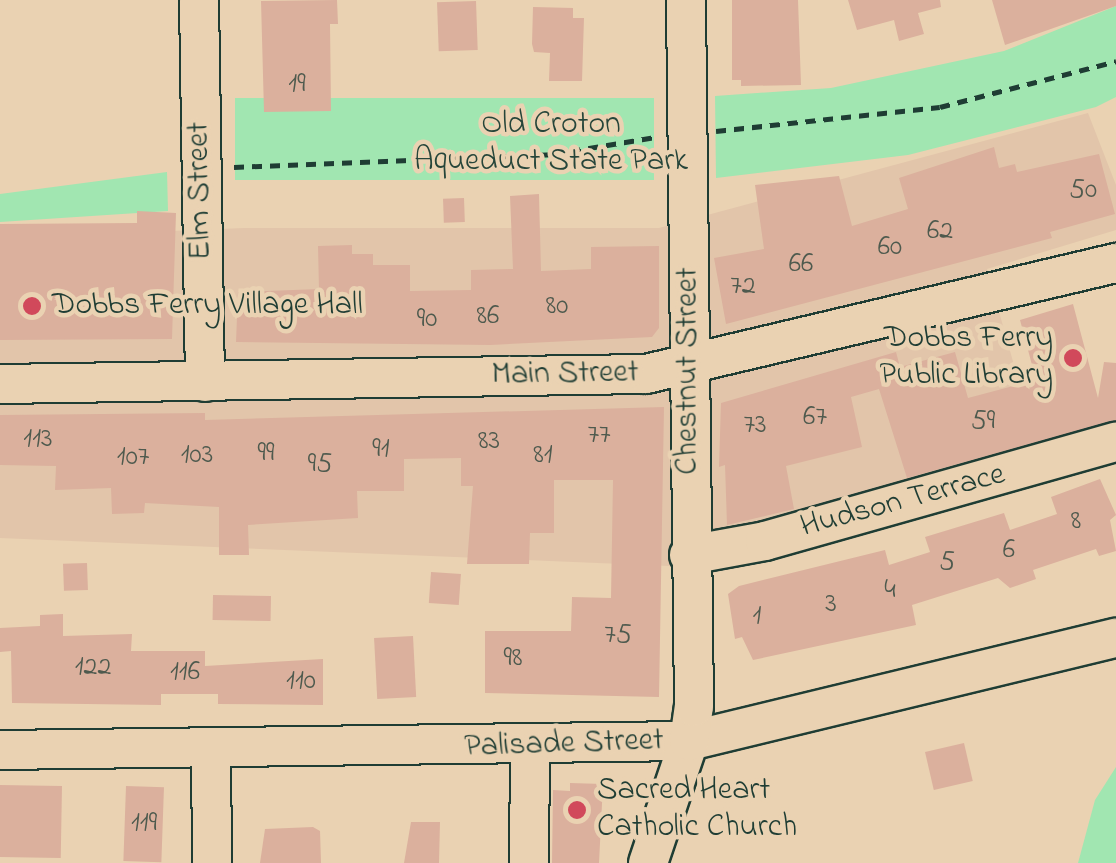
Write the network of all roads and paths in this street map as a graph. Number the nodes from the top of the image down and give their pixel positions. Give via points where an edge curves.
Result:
1 (199, 0) edge
2 (686, 0) edge
3 (1116, 62) edge
4 (688, 132) junction
5 (200, 169) junction
6 (1116, 263) edge
7 (689, 367) junction
8 (205, 382) junction
9 (0, 384) edge
10 (1116, 442) edge
11 (689, 555) junction
12 (1116, 638) edge
13 (690, 741) junction
14 (530, 747) junction
15 (211, 749) junction
16 (0, 750) edge
17 (212, 863) edge
18 (529, 863) edge
19 (648, 863) edge

1 - 5 street, Elm Street
2 - 4 street, Chestnut Street
3 - 4 path via 940,107
4 - 5 path via 552,154
4 - 7 street, Chestnut Street
5 - 8 street, Elm Street
6 - 7 street, Main Street
7 - 8 street, Main Street via 646,374
7 - 11 street, Chestnut Street
8 - 9 street, Main Street
10 - 11 street, Hudson Terrace via 765,541
11 - 13 street, Chestnut Street
12 - 13 street, Palisade Street
13 - 14 street, Palisade Street
13 - 19 street, Chestnut Street
14 - 15 street, Palisade Street
14 - 18 street
15 - 16 street, Palisade Street
15 - 17 street

